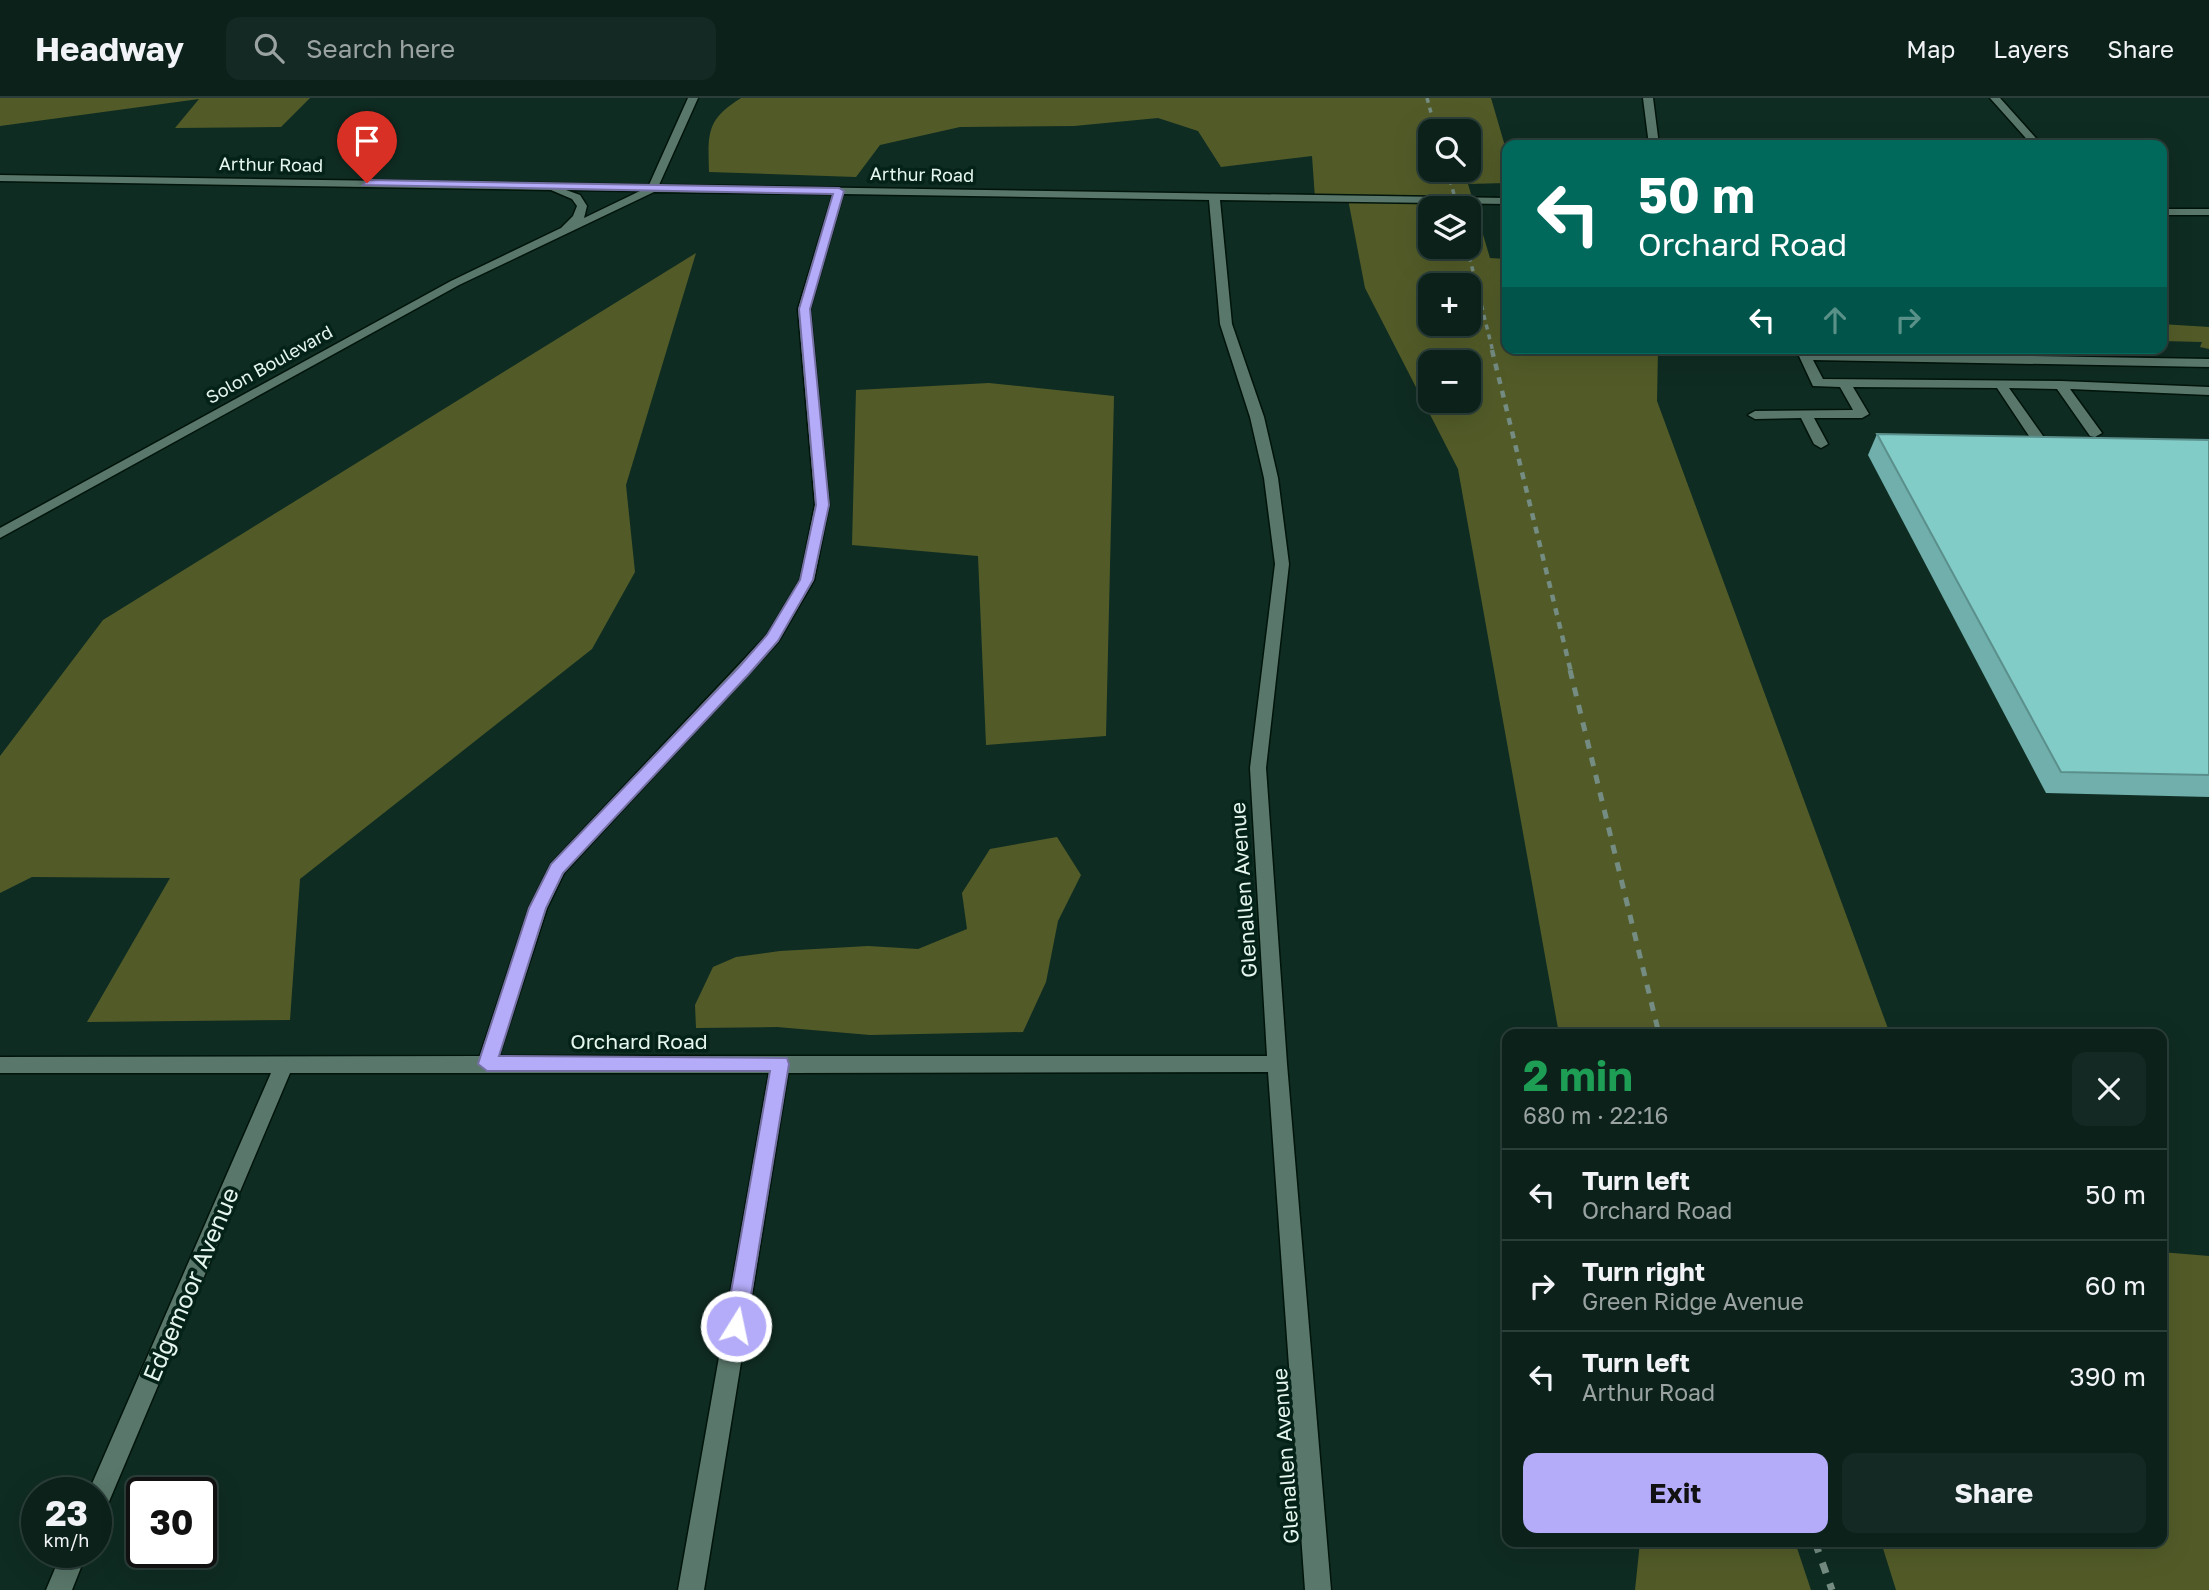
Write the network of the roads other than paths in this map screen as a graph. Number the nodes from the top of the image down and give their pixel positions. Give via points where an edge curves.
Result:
1 (693, 98) edge
2 (1648, 98) edge
3 (1995, 98) edge
4 (1653, 140) edge
5 (2033, 140) edge
6 (0, 178) edge
7 (532, 185) junction
8 (652, 189) junction
9 (839, 191) junction
10 (1214, 195) junction
11 (1502, 201) edge
12 (2167, 212) edge
13 (2209, 212) edge
14 (559, 233) junction
15 (1941, 358) junction
16 (2209, 363) edge
17 (1844, 383) junction
18 (1959, 384) junction
19 (2000, 384) junction
20 (2061, 385) junction
21 (2209, 391) edge
22 (1755, 415) dead end
23 (1806, 415) junction
24 (2095, 433) dead end
25 (2036, 436) edge
26 (1821, 444) dead end
27 (0, 534) edge
28 (487, 1064) junction
29 (780, 1064) junction
30 (1277, 1064) junction
31 (0, 1065) edge
32 (284, 1065) junction
33 (107, 1477) edge
34 (68, 1568) edge
35 (58, 1590) edge
36 (691, 1590) edge
37 (1318, 1590) edge

1 - 8 street
2 - 4 street
3 - 5 street
6 - 7 street, Arthur Road
7 - 8 street, Arthur Road
7 - 14 street, Solon Boulevard via 576,197 582,206 578,218
8 - 9 street, Arthur Road
8 - 14 street, Solon Boulevard
9 - 10 street, Arthur Road
9 - 28 street via 804,309 822,505 807,580 773,638 557,869 538,908
10 - 11 street, Arthur Road
10 - 30 street, Glenallen Avenue via 1226,324 1271,478 1282,564 1258,768
12 - 13 street
14 - 27 street, Solon Boulevard via 455,284
15 - 16 street
15 - 17 street via 1805,356 1818,383
15 - 18 street
17 - 18 street
17 - 23 street via 1862,414
18 - 19 street
19 - 20 street
19 - 25 street
20 - 21 street
20 - 24 street
22 - 23 street
23 - 26 street
28 - 29 street, Orchard Road
28 - 32 street, Orchard Road
29 - 30 street, Orchard Road
29 - 36 street
30 - 37 street, Glenallen Avenue
31 - 32 street, Orchard Road
32 - 33 street, Edgemoor Avenue
34 - 35 street

